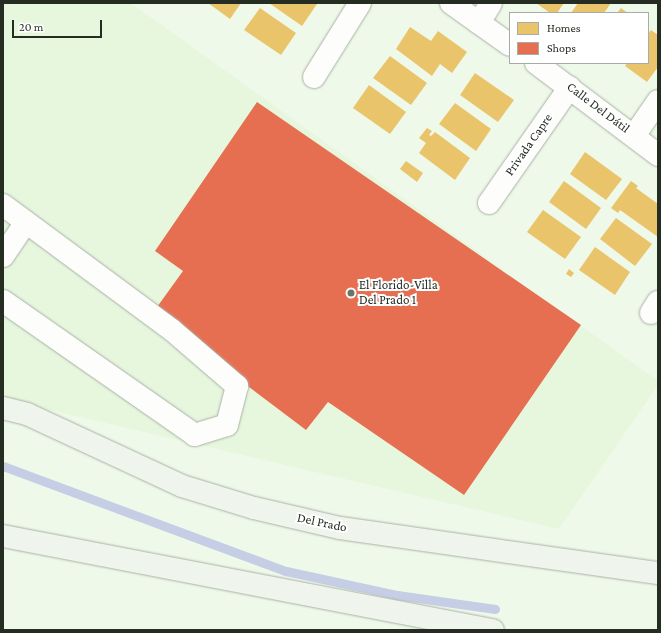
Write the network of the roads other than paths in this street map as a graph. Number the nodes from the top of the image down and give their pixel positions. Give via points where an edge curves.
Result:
1 (360, 3) edge
2 (451, 3) edge
3 (491, 3) edge
4 (479, 23) junction
5 (509, 44) edge
6 (537, 64) edge
7 (314, 77) dead end
8 (570, 87) junction
9 (658, 101) edge
10 (634, 136) junction
11 (658, 155) edge
12 (488, 203) dead end
13 (3, 205) edge
14 (26, 222) junction
15 (3, 256) edge
16 (3, 302) edge
17 (3, 408) edge
18 (3, 536) edge
19 (658, 573) edge
20 (493, 630) edge

1 - 7 street
2 - 4 street
3 - 4 street
4 - 5 street
6 - 8 street, Calle Del Dátil
8 - 10 street, Calle Del Dátil
8 - 12 street, Privada Capre
9 - 10 street
10 - 11 street, Calle Del Dátil
13 - 14 street
14 - 15 street
14 - 16 street via 172,330 237,386 227,425 195,436
17 - 19 main road, Del Prado via 27,414 182,486 254,508 340,528
18 - 20 main road

